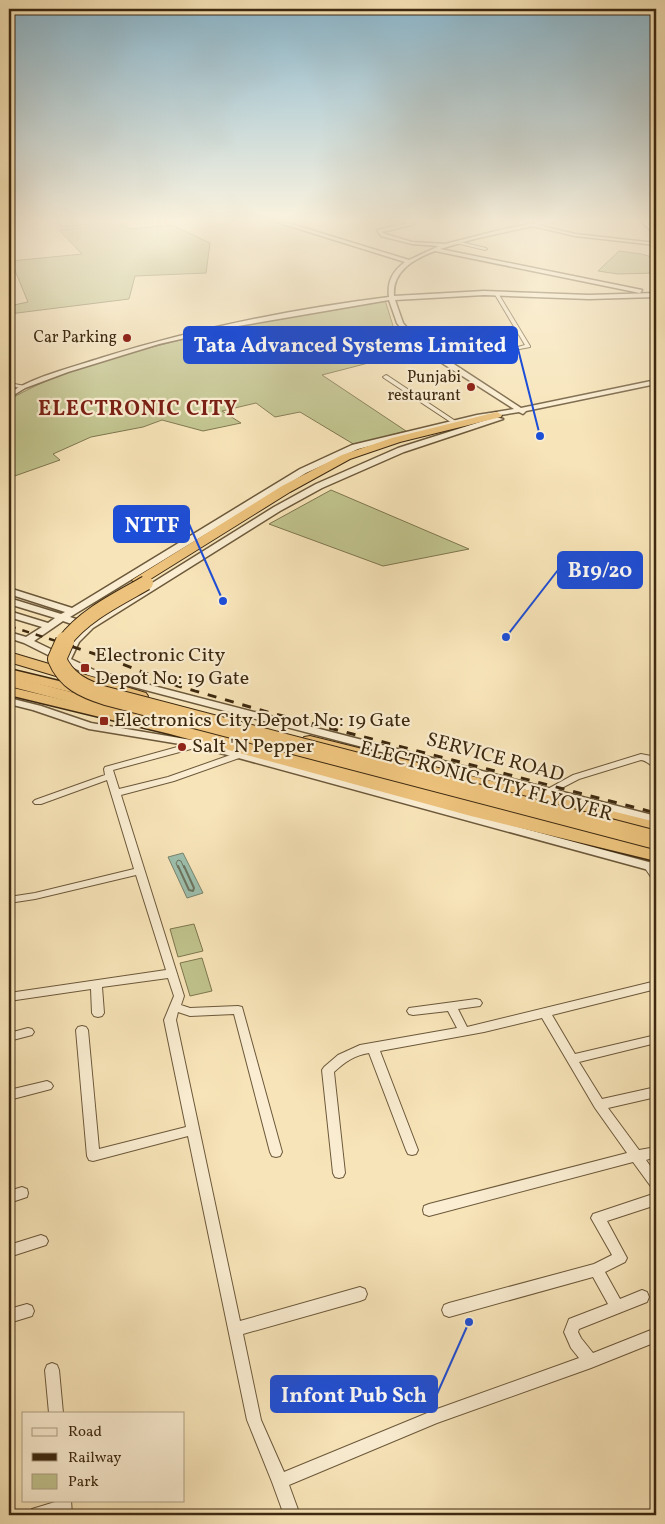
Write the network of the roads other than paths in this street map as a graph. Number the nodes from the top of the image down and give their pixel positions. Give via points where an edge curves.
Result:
1 (392, 290) edge
2 (636, 290) edge
3 (496, 293) junction
4 (656, 294) edge
5 (391, 298) junction
6 (509, 350) dead end
7 (386, 377) dead end
8 (656, 383) edge
9 (9, 384) edge
10 (23, 387) junction
11 (9, 396) edge
12 (523, 412) junction
13 (500, 416) junction
14 (454, 422) junction
15 (142, 582) junction
16 (9, 591) edge
17 (9, 601) edge
18 (73, 611) junction
19 (9, 614) edge
20 (63, 617) junction
21 (49, 626) junction
22 (90, 626) junction
23 (9, 635) edge
24 (27, 641) junction
25 (9, 656) edge
26 (66, 660) junction
27 (9, 673) edge
28 (9, 681) edge
29 (9, 691) edge
30 (9, 701) edge
31 (106, 706) junction
32 (199, 744) junction
33 (239, 755) junction
34 (656, 765) edge
35 (110, 776) junction
36 (549, 791) junction
37 (116, 793) junction
38 (38, 802) dead end
39 (656, 820) edge
40 (656, 828) edge
41 (656, 834) edge
42 (656, 840) edge
43 (654, 860) edge
44 (140, 871) junction
45 (656, 878) edge
46 (9, 900) edge
47 (172, 973) junction
48 (96, 984) junction
49 (656, 985) edge
50 (9, 998) edge
51 (476, 1003) dead end
52 (451, 1006) junction
53 (175, 1007) junction
54 (413, 1012) dead end
55 (544, 1012) junction
56 (98, 1014) dead end
57 (82, 1030) dead end
58 (464, 1031) junction
59 (28, 1032) dead end
60 (9, 1037) edge
61 (656, 1039) edge
62 (374, 1048) junction
63 (571, 1059) junction
64 (47, 1086) dead end
65 (656, 1092) edge
66 (9, 1095) edge
67 (599, 1105) junction
68 (193, 1130) junction
69 (412, 1150) dead end
70 (276, 1152) dead end
71 (656, 1152) edge
72 (637, 1156) junction
73 (339, 1173) dead end
74 (656, 1184) edge
75 (22, 1193) dead end
76 (9, 1197) edge
77 (656, 1199) edge
78 (429, 1210) dead end
79 (41, 1241) dead end
80 (9, 1251) edge
81 (596, 1270) junction
82 (360, 1294) dead end
83 (642, 1297) dead end
84 (617, 1307) junction
85 (449, 1310) dead end
86 (26, 1311) dead end
87 (9, 1316) edge
88 (235, 1329) junction
89 (656, 1335) edge
90 (591, 1361) junction
91 (52, 1370) dead end
92 (56, 1412) edge
93 (280, 1481) junction
94 (63, 1508) edge
95 (38, 1515) edge
96 (292, 1515) edge

1 - 5 street
2 - 4 street
3 - 4 street via 590,297
3 - 5 street
3 - 6 street via 528,346
5 - 10 street via 238,324 165,341
5 - 12 street via 397,320 410,337
7 - 14 street
8 - 12 street
9 - 10 street
10 - 11 street
12 - 13 street
13 - 14 street
13 - 15 highway, ELECTRONIC CITY FLYOVER via 406,443 355,463 290,495
13 - 15 highway, ELECTRONIC CITY FLYOVER via 404,438 346,457 286,489
13 - 22 street via 401,450 319,486 277,508
14 - 18 street via 363,445 321,462
15 - 31 highway, ELECTRONIC CITY FLYOVER via 70,624 47,653 49,669 58,683
15 - 42 highway, ELECTRONIC CITY FLYOVER, bridge via 101,610 67,639 56,659 60,670 70,680 134,706
16 - 18 street
17 - 20 street
18 - 20 street
19 - 21 street
20 - 21 street
20 - 22 street
21 - 24 street
22 - 26 street via 75,641
23 - 24 street, SERVICE ROAD
24 - 26 street, SERVICE ROAD
25 - 40 highway via 80,680 208,715
26 - 36 street, SERVICE ROAD via 92,673
27 - 41 highway via 165,708
28 - 31 highway
29 - 43 highway via 182,732
30 - 32 street via 89,726
31 - 43 highway, ELECTRONIC CITY FLYOVER
32 - 33 street
32 - 35 street via 108,769
33 - 37 street via 171,779
33 - 43 street
34 - 36 street via 641,757 576,777
35 - 37 street
35 - 38 street
36 - 39 street, SERVICE ROAD
37 - 44 street
43 - 45 street
44 - 46 street
44 - 47 street
47 - 48 street
47 - 53 street via 179,996
48 - 50 street
48 - 56 street
49 - 55 street
51 - 52 street
52 - 54 street
52 - 58 street
53 - 68 street via 170,1020
53 - 70 street via 190,1012 238,1010
55 - 58 street
55 - 63 street
57 - 68 street via 93,1156
58 - 62 street
59 - 60 street
61 - 63 street
62 - 69 street
62 - 73 street via 342,1058 328,1070
63 - 67 street
64 - 66 street
65 - 67 street
67 - 72 street
68 - 88 street
71 - 72 street
72 - 74 street
72 - 78 street
75 - 76 street
77 - 81 street via 598,1218 620,1258
79 - 80 street
81 - 84 street
81 - 85 street
82 - 88 street
83 - 84 street
84 - 90 street via 574,1324 571,1332 576,1343
86 - 87 street
88 - 93 street via 254,1420
89 - 90 street
90 - 93 street via 437,1416
91 - 92 street
93 - 96 street
94 - 95 street

